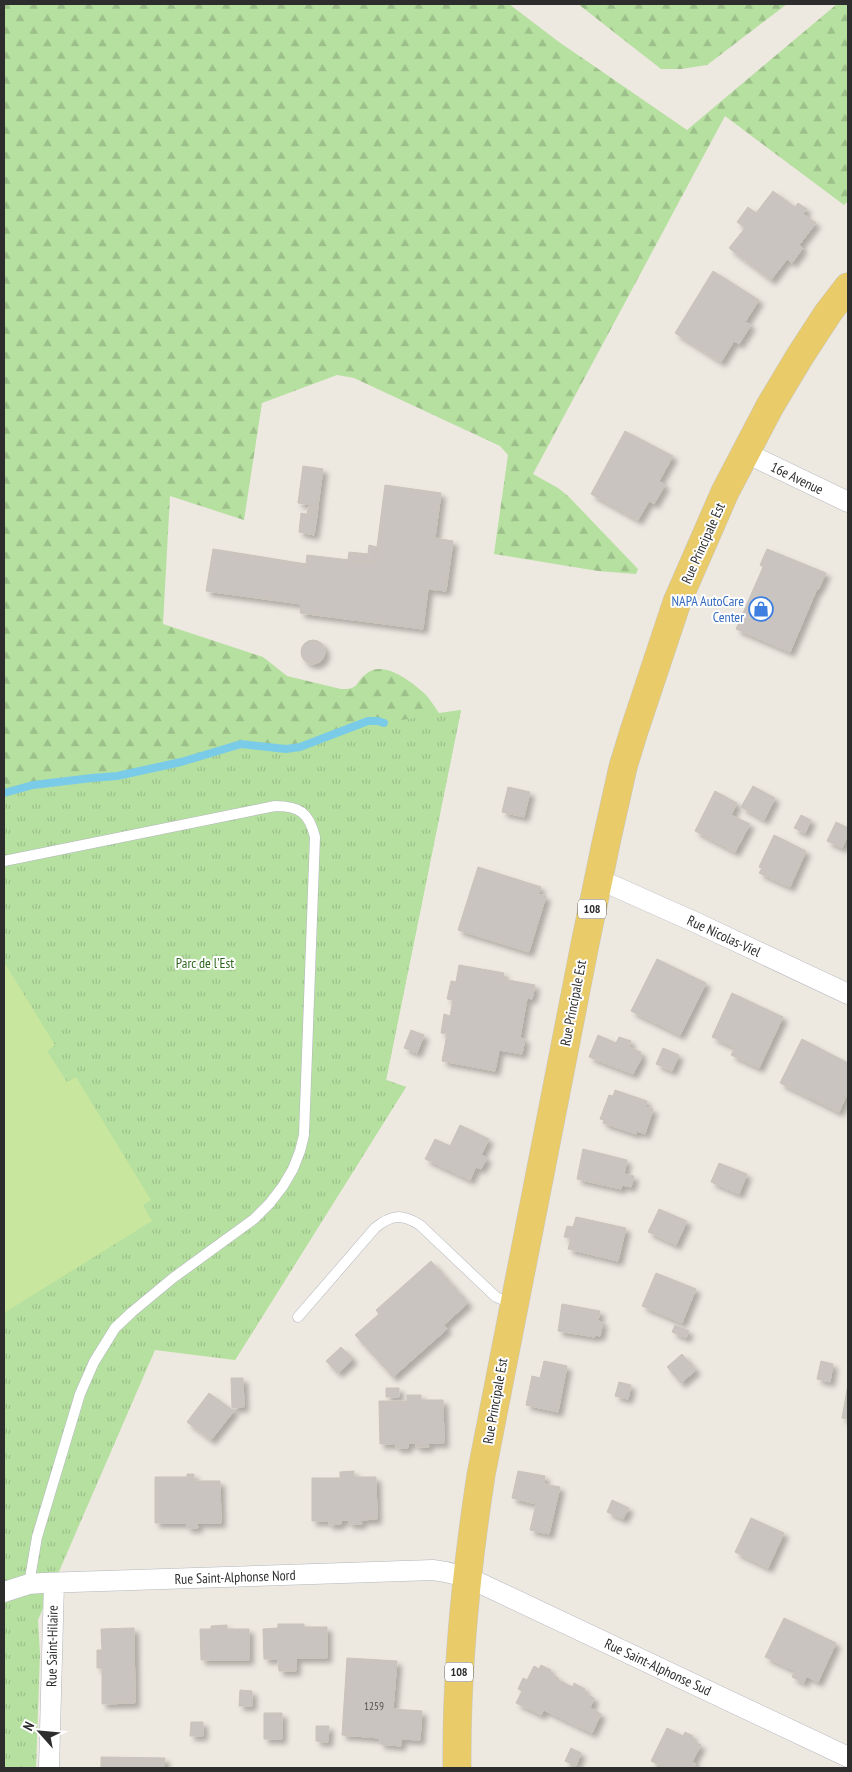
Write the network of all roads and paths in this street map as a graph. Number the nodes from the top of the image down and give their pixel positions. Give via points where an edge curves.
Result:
1 (848, 287) edge
2 (746, 453) junction
3 (848, 502) edge
4 (4, 861) edge
5 (598, 879) junction
6 (848, 994) edge
7 (513, 1305) junction
8 (298, 1317) dead end
9 (467, 1577) junction
10 (54, 1583) junction
11 (29, 1584) junction
12 (4, 1592) edge
13 (848, 1757) edge
14 (49, 1768) edge
15 (457, 1768) edge

1 - 2 main road, Rue Principale Est / 108 via 800,356
2 - 3 street, 16e Avenue
2 - 5 main road, Rue Principale Est / 108 via 705,536 670,620 623,767
4 - 11 lane via 275,806 290,806 303,812 312,823 315,837 304,1134 300,1151 284,1186 254,1219 132,1312 104,1344 80,1394 66,1438 37,1537
5 - 6 street, Rue Nicolas-Viel
5 - 7 main road, Rue Principale Est / 108
7 - 8 lane via 496,1297 420,1225 410,1218 397,1216 375,1228
7 - 9 main road, Rue Principale Est / 108 via 481,1475
9 - 10 street, Rue Saint-Alphonse Nord via 433,1570
9 - 13 street, Rue Saint-Alphonse Sud
9 - 15 main road, Rue Principale Est / 108 via 460,1654
10 - 11 street, Rue Saint-Alphonse Nord
10 - 14 street, Rue Saint-Hilaire
11 - 12 street, Rue Saint-Alphonse Nord

